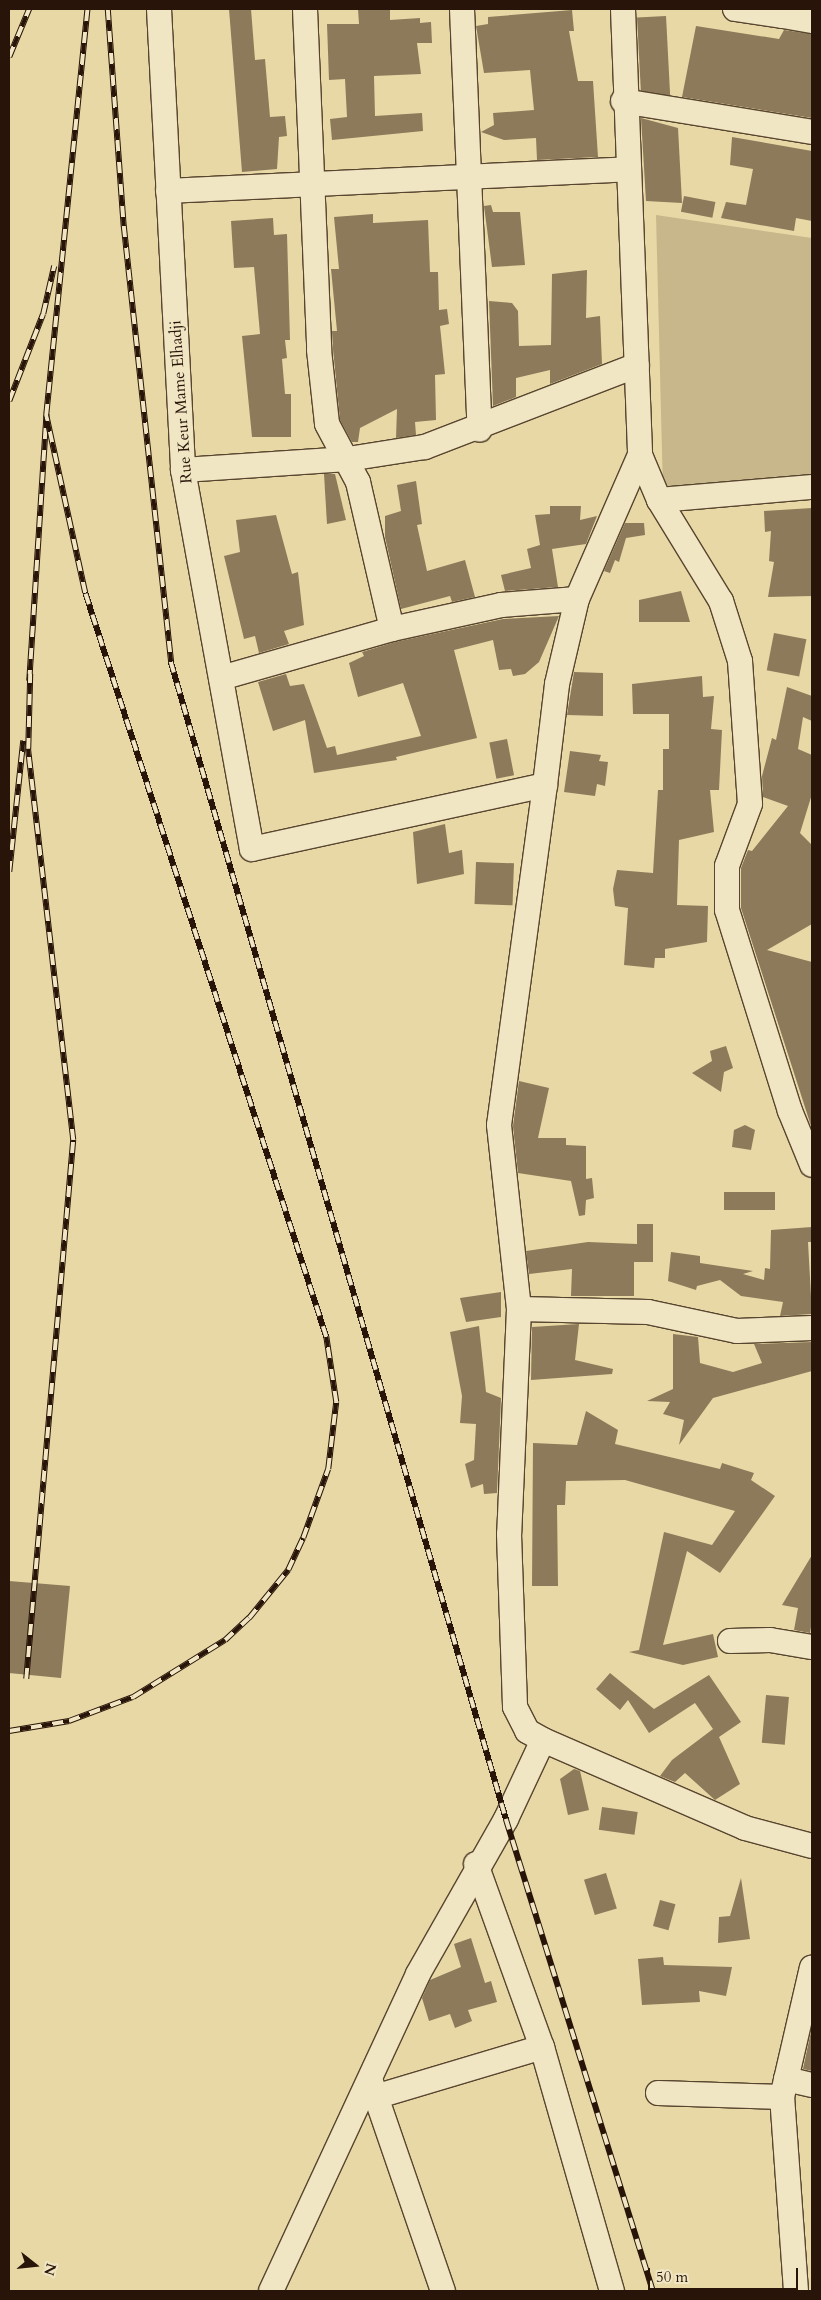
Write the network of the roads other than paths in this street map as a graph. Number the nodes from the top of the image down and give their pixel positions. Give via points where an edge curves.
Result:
1 (159, 9) edge
2 (305, 9) edge
3 (462, 9) edge
4 (623, 9) edge
5 (735, 9) edge
6 (779, 11) edge
7 (812, 22) edge
8 (624, 100) junction
9 (812, 132) edge
10 (627, 169) junction
11 (467, 177) junction
12 (312, 184) junction
13 (168, 191) junction
14 (637, 365) junction
15 (480, 430) junction
16 (640, 455) junction
17 (348, 459) junction
18 (183, 470) junction
19 (812, 487) edge
20 (659, 500) junction
21 (577, 599) junction
22 (392, 629) junction
23 (221, 678) junction
24 (544, 785) junction
25 (812, 1165) edge
26 (519, 1309) junction
27 (812, 1328) edge
28 (730, 1641) dead end
29 (812, 1647) edge
30 (543, 1740) junction
31 (812, 1846) edge
32 (476, 1864) junction
33 (812, 1967) edge
34 (542, 2047) junction
35 (812, 2085) edge
36 (784, 2088) junction
37 (375, 2089) junction
38 (658, 2093) dead end
39 (280, 2286) edge
40 (443, 2291) edge
41 (612, 2291) edge
42 (796, 2291) edge

1 - 13 street, Rue Keur Mame Elhadji
2 - 12 street
3 - 11 street
4 - 8 street
5 - 6 street
6 - 7 street
8 - 9 street
8 - 10 street
10 - 11 street
10 - 14 street
11 - 12 street
11 - 15 street
12 - 13 street
12 - 17 street via 327,424
13 - 18 street, Rue Keur Mame Elhadji
14 - 15 street
14 - 16 street
15 - 17 street via 425,448
16 - 20 street
16 - 21 street
17 - 18 street
17 - 22 street via 358,482
18 - 23 street, Rue Keur Mame Elhadji
19 - 20 street
20 - 25 street via 721,601 740,661 750,804 727,866 727,910 790,1111
21 - 22 street via 526,600
21 - 24 street via 557,684
22 - 23 street
23 - 24 street, Rue Keur Mame Elhadji via 252,849
24 - 26 street via 499,1125
26 - 27 street via 648,1312 737,1331
26 - 30 street via 509,1534 515,1707 527,1730
28 - 29 street via 770,1640
30 - 31 street via 745,1828
30 - 32 street via 506,1819
32 - 34 street
32 - 37 street via 418,1974
33 - 36 street
34 - 37 street
34 - 41 street
35 - 36 street
36 - 38 street
36 - 42 street
37 - 39 street via 321,2177
37 - 40 street

